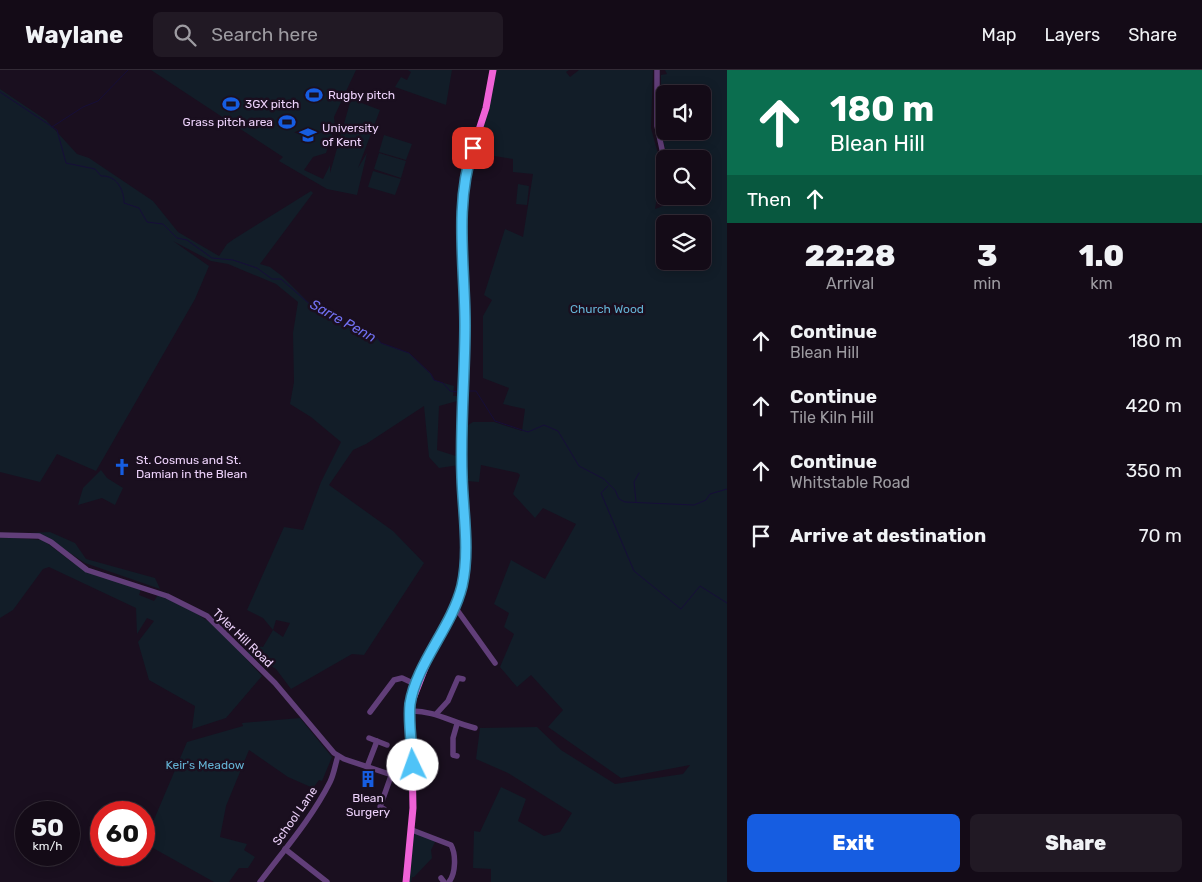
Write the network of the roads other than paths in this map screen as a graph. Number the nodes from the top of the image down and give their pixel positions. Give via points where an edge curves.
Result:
1 (493, 70) edge
2 (657, 70) edge
3 (662, 150) edge
4 (0, 536) edge
5 (455, 606) junction
6 (495, 663) dead end
7 (463, 679) dead end
8 (417, 684) junction
9 (410, 711) junction
10 (370, 712) dead end
11 (437, 713) junction
12 (457, 724) junction
13 (476, 728) dead end
14 (369, 738) dead end
15 (377, 741) junction
16 (387, 745) dead end
17 (338, 756) junction
18 (457, 756) dead end
19 (367, 767) junction
20 (391, 776) junction
21 (413, 782) junction
22 (384, 809) dead end
23 (412, 830) junction
24 (285, 849) junction
25 (260, 882) edge
26 (327, 882) edge
27 (406, 882) edge
28 (449, 882) edge

1 - 5 main road via 463,193 462,474 466,549 462,585
2 - 3 street via 657,126
4 - 17 street, Tyler Hill Road via 39,536 87,570 167,596 207,616 275,683
5 - 6 street
5 - 8 main road
7 - 11 street via 458,678 448,701
8 - 9 main road
8 - 10 street via 402,678 394,680
9 - 11 street
9 - 21 main road
11 - 12 street
12 - 13 street
12 - 18 street via 452,747 453,755
14 - 15 street
15 - 16 street
15 - 19 street
17 - 19 street, Tyler Hill Road
17 - 24 street, School Lane via 329,784
19 - 20 street, Tyler Hill Road
20 - 21 street, Tyler Hill Road
20 - 22 street via 380,807
21 - 23 main road
23 - 27 main road
23 - 28 street via 451,845 455,856 453,877
24 - 25 street, School Lane
24 - 26 street

